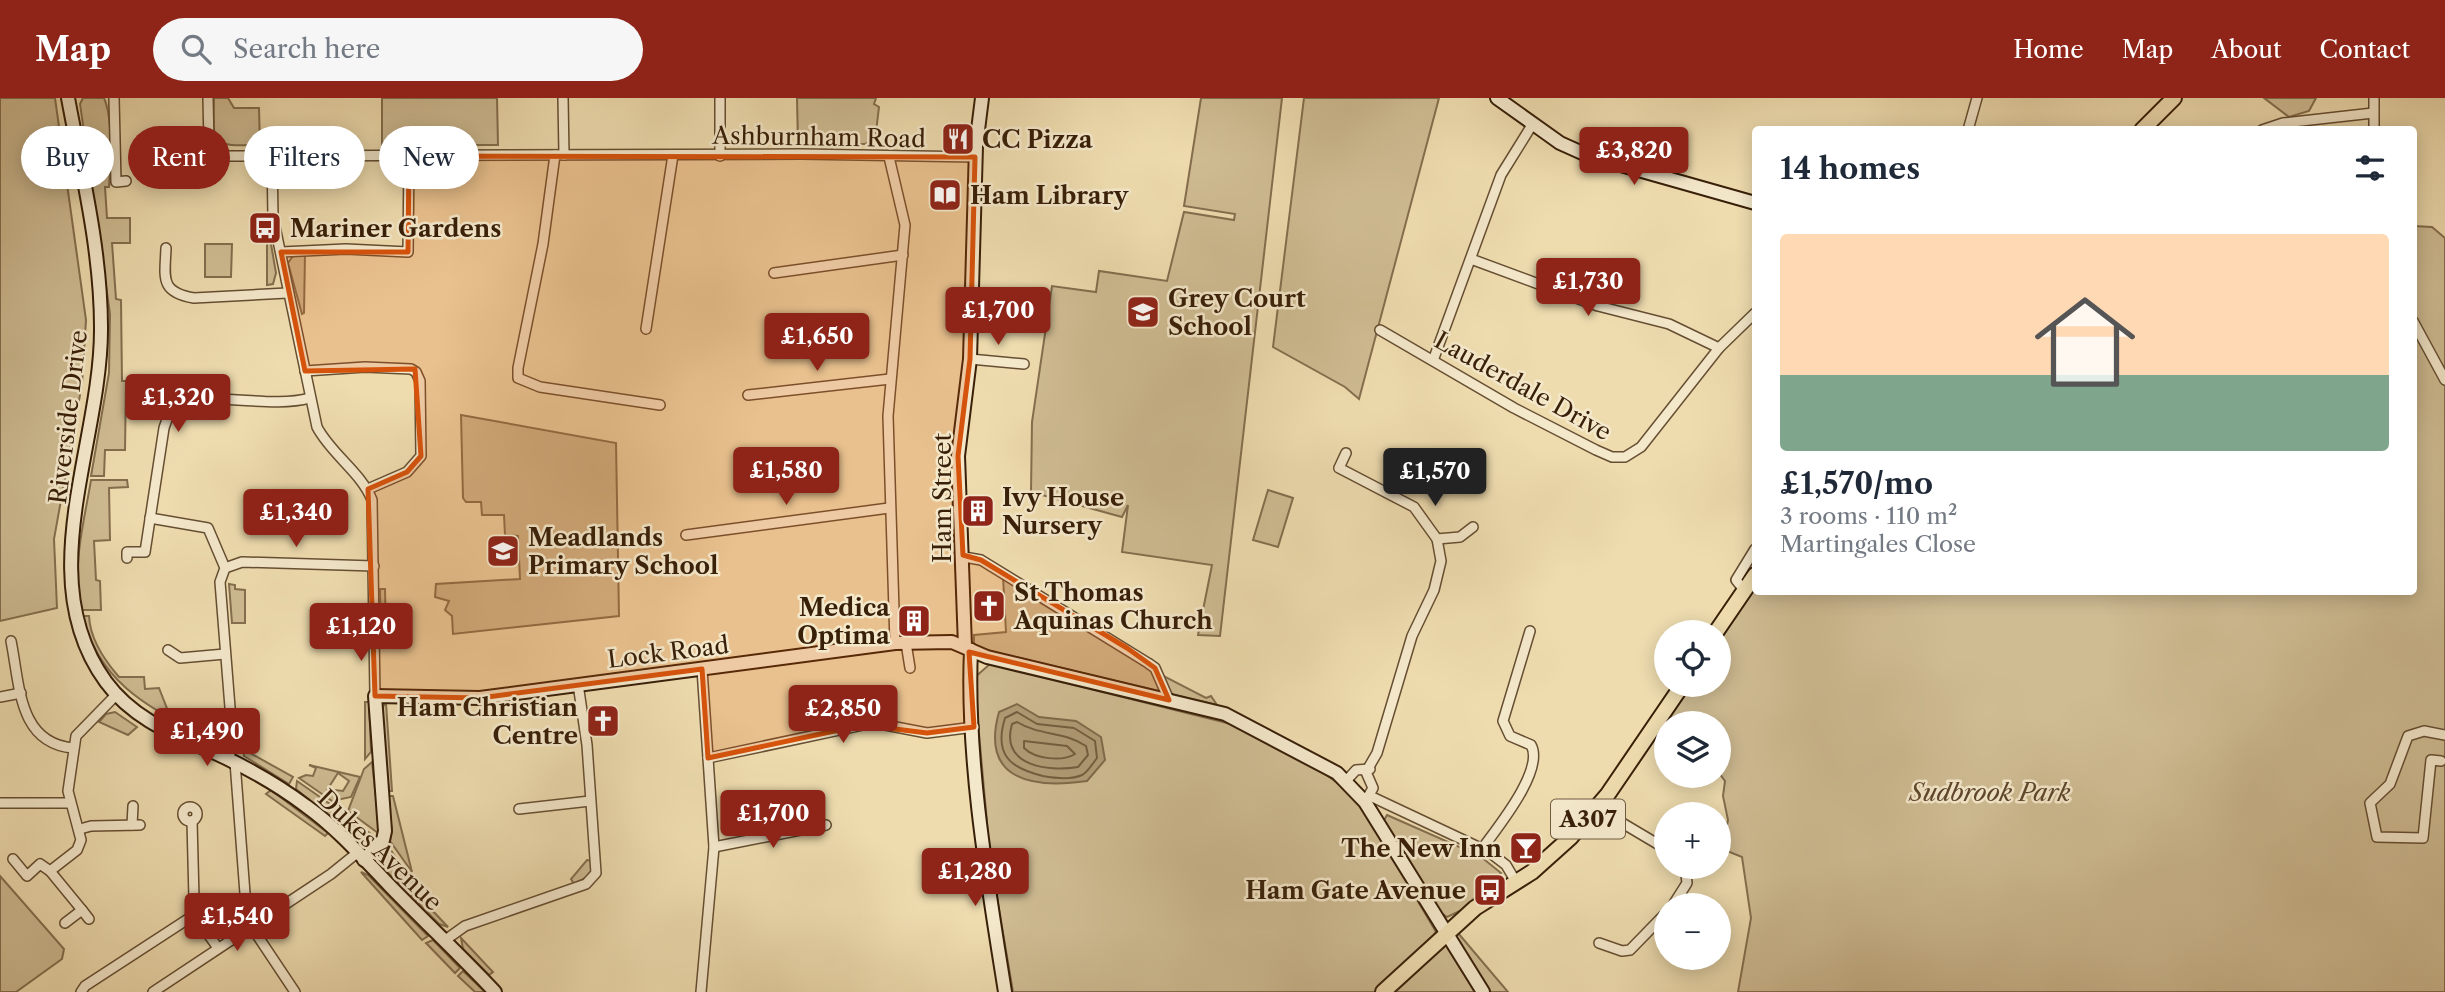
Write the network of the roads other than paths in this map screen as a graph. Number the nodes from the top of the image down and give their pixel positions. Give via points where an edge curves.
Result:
1 (68, 98) edge
2 (114, 98) edge
3 (208, 98) edge
4 (563, 98) edge
5 (719, 98) edge
6 (982, 98) edge
7 (1497, 98) edge
8 (1977, 98) edge
9 (2174, 98) edge
10 (2374, 98) edge
11 (2373, 113) junction
12 (1532, 125) junction
13 (1969, 126) edge
14 (2146, 126) edge
15 (2274, 126) edge
16 (2374, 126) edge
17 (559, 155) junction
18 (673, 155) junction
19 (244, 156) edge
20 (479, 156) edge
21 (720, 156) junction
22 (888, 157) junction
23 (975, 157) junction
24 (126, 181) dead end
25 (273, 189) edge
26 (409, 189) edge
27 (1752, 203) edge
28 (166, 248) dead end
29 (281, 252) junction
30 (903, 256) junction
31 (1471, 259) junction
32 (774, 273) dead end
33 (287, 293) junction
34 (1752, 316) edge
35 (2417, 328) edge
36 (646, 329) dead end
37 (1380, 330) dead end
38 (1719, 348) junction
39 (1434, 358) junction
40 (970, 359) junction
41 (1024, 364) dead end
42 (304, 371) junction
43 (890, 379) junction
44 (2445, 380) edge
45 (748, 395) dead end
46 (310, 398) junction
47 (660, 405) dead end
48 (1346, 453) dead end
49 (368, 489) junction
50 (889, 508) junction
51 (150, 518) junction
52 (1473, 527) dead end
53 (686, 535) dead end
54 (1437, 539) junction
55 (1752, 554) edge
56 (964, 557) junction
57 (127, 558) dead end
58 (374, 566) junction
59 (225, 568) junction
60 (1752, 579) edge
61 (1744, 590) junction
62 (76, 618) joint
63 (1724, 620) edge
64 (1530, 631) dead end
65 (11, 641) dead end
66 (900, 643) junction
67 (968, 648) junction
68 (168, 650) dead end
69 (225, 654) junction
70 (910, 668) dead end
71 (702, 669) junction
72 (578, 684) junction
73 (22, 693) junction
74 (117, 694) junction
75 (376, 696) junction
76 (0, 697) edge
77 (1674, 697) edge
78 (1169, 700) junction
79 (974, 727) junction
80 (2445, 735) edge
81 (73, 748) junction
82 (708, 758) junction
83 (231, 761) junction
84 (2441, 761) dead end
85 (1370, 769) junction
86 (1346, 781) junction
87 (1367, 799) junction
88 (590, 801) junction
89 (0, 803) edge
90 (69, 803) junction
91 (133, 806) dead end
92 (1597, 808) junction
93 (519, 809) dead end
94 (192, 821) dead end
95 (826, 825) dead end
96 (80, 829) junction
97 (1654, 842) edge
98 (714, 847) junction
99 (1482, 849) junction
100 (361, 856) junction
101 (13, 859) dead end
102 (50, 871) junction
103 (1516, 882) junction
104 (82, 910) junction
105 (191, 917) junction
106 (89, 919) dead end
107 (65, 923) dead end
108 (1654, 925) edge
109 (252, 927) junction
110 (1445, 934) junction
111 (444, 941) junction
112 (1599, 943) dead end
113 (218, 948) junction
114 (293, 990) edge
115 (82, 992) edge
116 (153, 992) edge
117 (495, 992) edge
118 (701, 992) edge
119 (1006, 992) edge
120 (1383, 992) edge
121 (1483, 992) edge

1 - 62 street, Riverside Drive via 97,265 102,327 95,411 72,550
2 - 24 street via 116,182
3 - 19 street, Ashburnham Road via 209,143 224,156
4 - 17 street
5 - 21 street
6 - 23 street, Ham Street
7 - 12 street
8 - 13 street
9 - 14 main road
10 - 11 street
11 - 15 street
11 - 16 street
12 - 27 street via 1589,156
12 - 31 street via 1501,175
17 - 18 street, Ashburnham Road
17 - 20 street, Ashburnham Road
17 - 47 street via 519,378 540,387
18 - 21 street, Ashburnham Road
18 - 36 street
21 - 22 street, Ashburnham Road
22 - 23 street, Ashburnham Road
22 - 30 street via 904,211
23 - 40 street, Ham Street
25 - 29 street
26 - 29 street via 408,252
28 - 33 street via 165,281 180,296
29 - 33 street
30 - 32 street
30 - 43 street
31 - 38 street via 1585,302 1669,324
31 - 39 street
33 - 42 street
34 - 38 street, Lauderdale Drive
35 - 44 street
37 - 39 street, Lauderdale Drive
38 - 39 street, Lauderdale Drive via 1641,447 1625,457 1596,450 1514,408
40 - 41 street
40 - 56 street, Ham Street via 958,456
42 - 46 street
42 - 49 street via 365,367 416,372 421,456 407,472
43 - 45 street
43 - 50 street
46 - 49 street via 322,437
46 - 51 street via 289,402 190,399 171,408
48 - 54 street via 1339,468 1414,507
49 - 58 street
50 - 53 street
50 - 66 street
51 - 57 street via 145,552 127,552
51 - 59 street via 208,528
52 - 54 street via 1460,537
54 - 85 street via 1440,572 1412,636
55 - 61 street via 1736,580
56 - 67 street, Ham Street
56 - 78 street via 991,565 1159,669
58 - 59 street via 242,562
58 - 75 street
59 - 69 street via 220,582
60 - 61 main road
61 - 63 main road
62 - 74 street, Dukes Avenue via 88,653
64 - 99 street via 1503,721 1510,736 1531,746 1534,759 1520,794
65 - 73 street
66 - 67 street, Lock Road via 947,642
66 - 70 street
66 - 71 street, Lock Road
67 - 78 street, Lock Road
67 - 79 street, Ham Street
68 - 69 street via 180,658
69 - 83 street
71 - 72 street, Lock Road
71 - 82 street
72 - 75 street, Lock Road via 480,698
72 - 88 street
73 - 76 street
73 - 81 street via 35,731 51,745
74 - 81 street via 79,730
74 - 83 street, Dukes Avenue via 152,724
75 - 100 street via 385,831 383,840
77 - 92 main road, A307
78 - 86 street, Lock Road via 1245,722
79 - 82 street via 927,733 863,725
79 - 119 street, Ham Street via 988,883
80 - 84 street via 2424,731 2408,736 2390,784 2370,803 2377,838 2423,838 2431,760
81 - 90 street
82 - 98 street
83 - 100 street, Dukes Avenue via 306,806
83 - 109 street via 242,883
85 - 86 street via 1356,770
85 - 87 street via 1366,772 1372,783
86 - 87 street, Lock Road
87 - 99 street
87 - 110 street, Lock Road
88 - 93 street
88 - 111 street via 597,864 592,880 465,926
89 - 90 street
90 - 96 street
91 - 96 street via 136,825
92 - 97 street
92 - 103 main road, A307 via 1550,857
94 - 105 street
95 - 98 street
96 - 102 street via 77,850
98 - 118 street
99 - 103 street via 1501,860
100 - 109 street
100 - 111 street, Dukes Avenue
101 - 102 street via 27,876 40,864
102 - 104 street
103 - 110 main road, A307
104 - 106 street
104 - 107 street
105 - 113 street
105 - 115 street
108 - 112 street via 1630,950
109 - 113 street
109 - 114 street
110 - 120 main road, A307
110 - 121 street
111 - 117 street, Dukes Avenue
113 - 116 street

